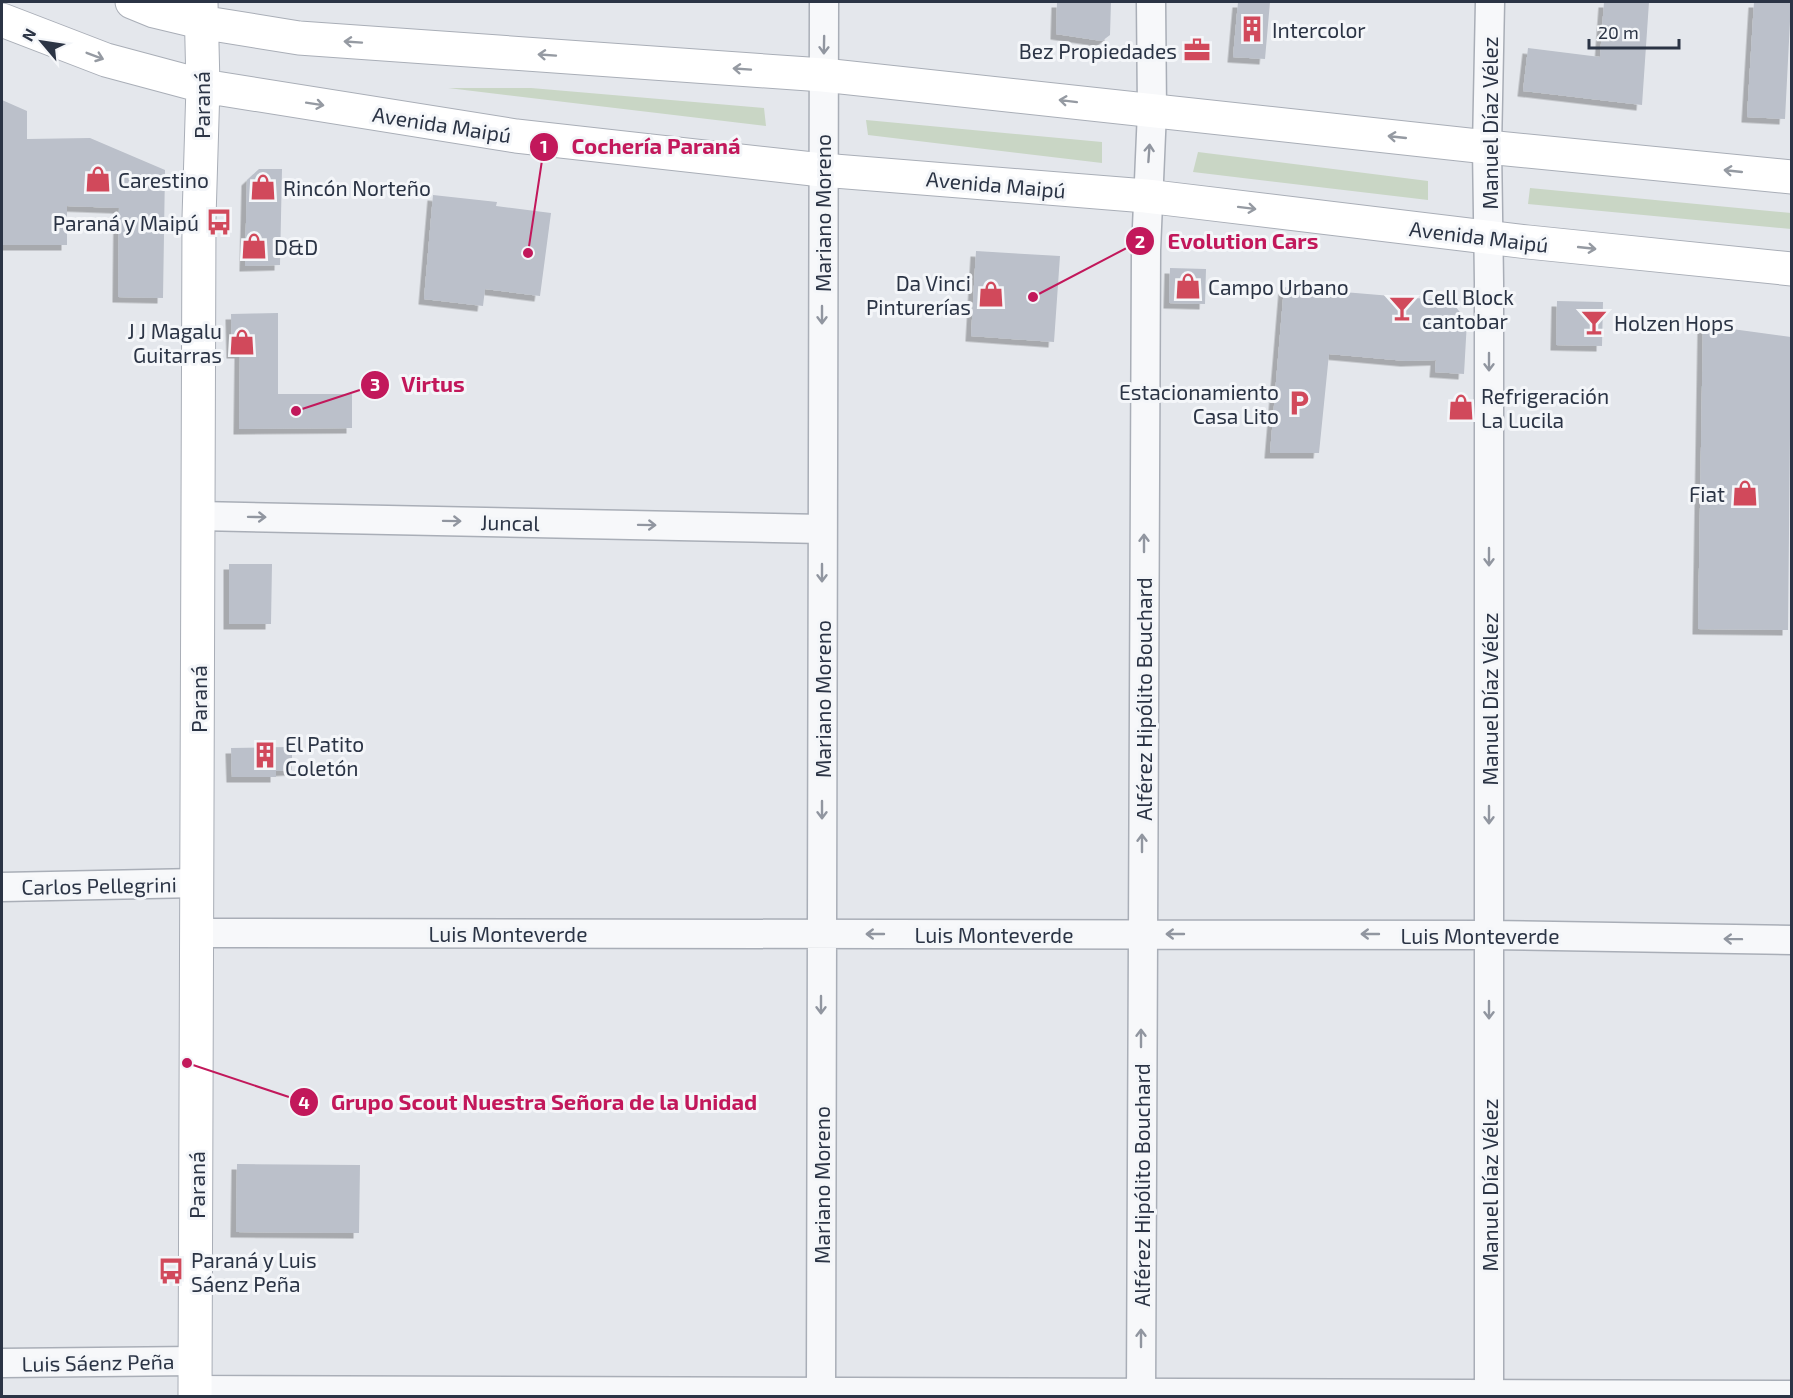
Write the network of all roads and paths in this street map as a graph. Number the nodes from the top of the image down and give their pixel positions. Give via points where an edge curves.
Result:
1 (132, 2) edge
2 (824, 2) edge
3 (1151, 2) edge
4 (1490, 2) edge
5 (201, 12) edge
6 (2, 20) edge
7 (823, 75) junction
8 (203, 86) junction
9 (1152, 111) junction
10 (1486, 147) junction
11 (822, 170) junction
12 (1791, 177) edge
13 (1146, 196) junction
14 (1489, 237) junction
15 (1791, 268) edge
16 (198, 516) junction
17 (822, 529) junction
18 (197, 884) junction
19 (2, 887) edge
20 (197, 933) junction
21 (821, 933) junction
22 (1142, 934) junction
23 (1490, 935) junction
24 (1791, 940) edge
25 (2, 1363) edge
26 (195, 1382) edge
27 (821, 1395) edge
28 (1141, 1395) edge
29 (1791, 1395) edge
30 (1489, 1396) edge

1 - 5 main road via 154,10
2 -> 7 street, Mariano Moreno
3 - 9 street, Alférez Hipólito Bouchard
4 - 10 street, Manuel Díaz Vélez
7 -> 5 main road via 299,38
5 - 8 main road, Paraná
6 -> 8 main road, Avenida Maipú via 106,60
9 -> 7 main road
7 - 11 street, Mariano Moreno
8 -> 11 main road, Avenida Maipú via 516,136
8 - 16 main road, Paraná
10 -> 9 main road
13 -> 9 street, Alférez Hipólito Bouchard
12 -> 10 main road
10 - 14 street, Manuel Díaz Vélez
11 - 13 main road, Avenida Maipú
11 -> 17 street, Mariano Moreno
13 -> 14 main road, Avenida Maipú
22 -> 13 street, Alférez Hipólito Bouchard
14 -> 15 main road, Avenida Maipú
14 -> 23 street, Manuel Díaz Vélez
16 -> 17 street, Juncal
16 - 18 main road, Paraná
17 -> 21 street, Mariano Moreno
18 - 19 street, Carlos Pellegrini
18 - 20 main road, Paraná
20 - 21 street, Luis Monteverde
20 - 26 main road, Paraná
22 -> 21 street, Luis Monteverde
21 -> 27 street, Mariano Moreno
23 -> 22 street, Luis Monteverde
28 -> 22 street, Alférez Hipólito Bouchard
24 -> 23 street, Luis Monteverde
23 -> 30 street, Manuel Díaz Vélez
25 - 26 street, Luis Sáenz Peña
26 - 27 street, Luis Sáenz Peña
27 - 28 street, Luis Sáenz Peña
28 - 30 street, Luis Sáenz Peña
29 - 30 street, Luis Sáenz Peña

